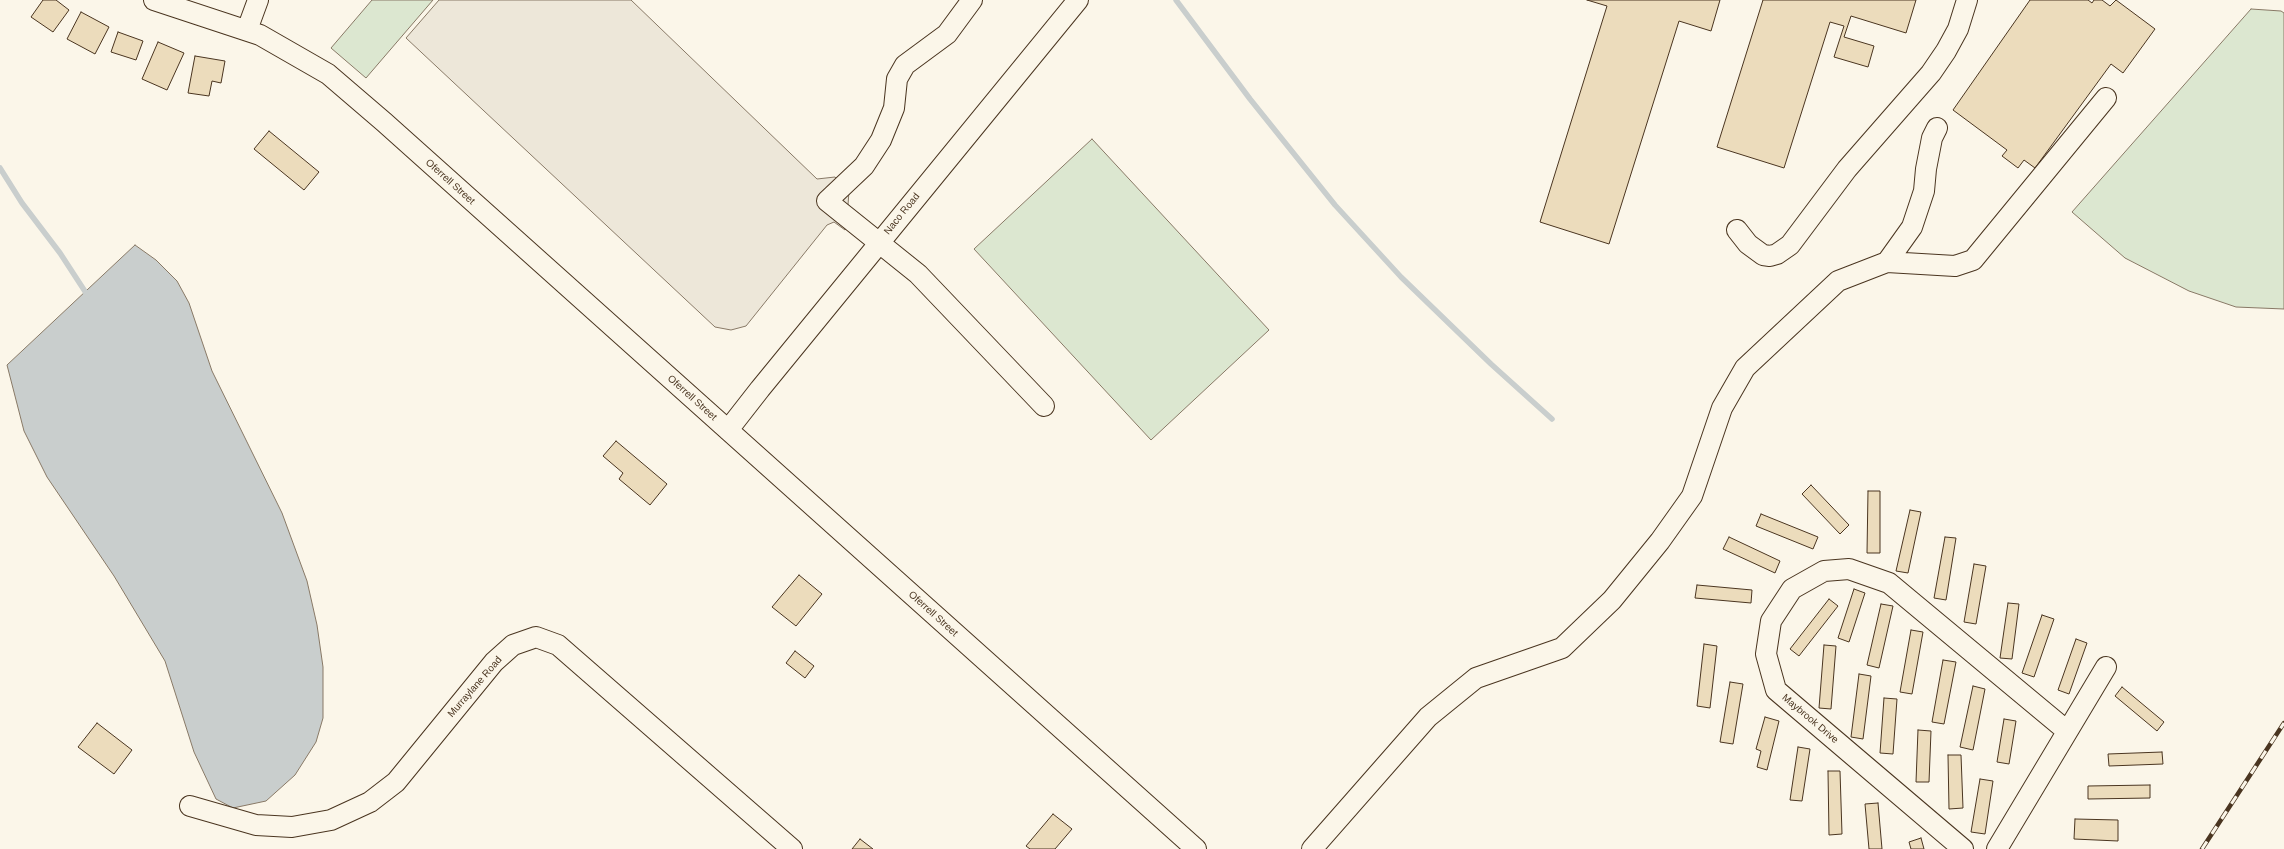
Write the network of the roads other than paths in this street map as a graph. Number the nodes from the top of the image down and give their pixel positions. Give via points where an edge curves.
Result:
1 (154, 0) edge
2 (258, 0) edge
3 (972, 0) edge
4 (1078, 0) edge
5 (1967, 0) edge
6 (247, 30) junction
7 (2106, 98) dead end
8 (1937, 128) dead end
9 (1737, 230) dead end
10 (878, 244) junction
11 (1888, 262) junction
12 (1044, 406) dead end
13 (728, 430) junction
14 (2106, 668) dead end
15 (2067, 731) junction
16 (190, 806) dead end
17 (792, 849) edge
18 (1196, 849) edge
19 (1312, 849) edge
20 (1963, 849) edge
21 (1997, 849) edge

1 - 6 street, Oferrell Street
2 - 6 street
3 - 10 street via 947,34 905,65 897,79 894,108 881,140 864,166 827,201
4 - 10 street, Naco Road
5 - 9 street via 1958,29 1931,73 1843,174 1790,245 1777,254 1763,255 1748,244
6 - 13 street, Oferrell Street via 260,35 333,79
7 - 11 street via 1973,260 1955,266
8 - 11 street via 1932,138 1924,191 1912,227
10 - 12 street via 918,274
10 - 13 street, Naco Road
11 - 19 street via 1838,281 1745,368 1722,408 1692,496 1660,541 1612,600 1562,648 1476,678 1428,717
13 - 18 street, Oferrell Street
14 - 15 street
15 - 20 street, Maybrook Drive via 1889,583 1849,569 1824,571 1792,589 1771,621 1766,654 1776,690
15 - 21 street
16 - 17 street, Murraylane Road via 256,825 292,827 330,820 370,802 396,782 494,662 513,645 536,637 558,645

